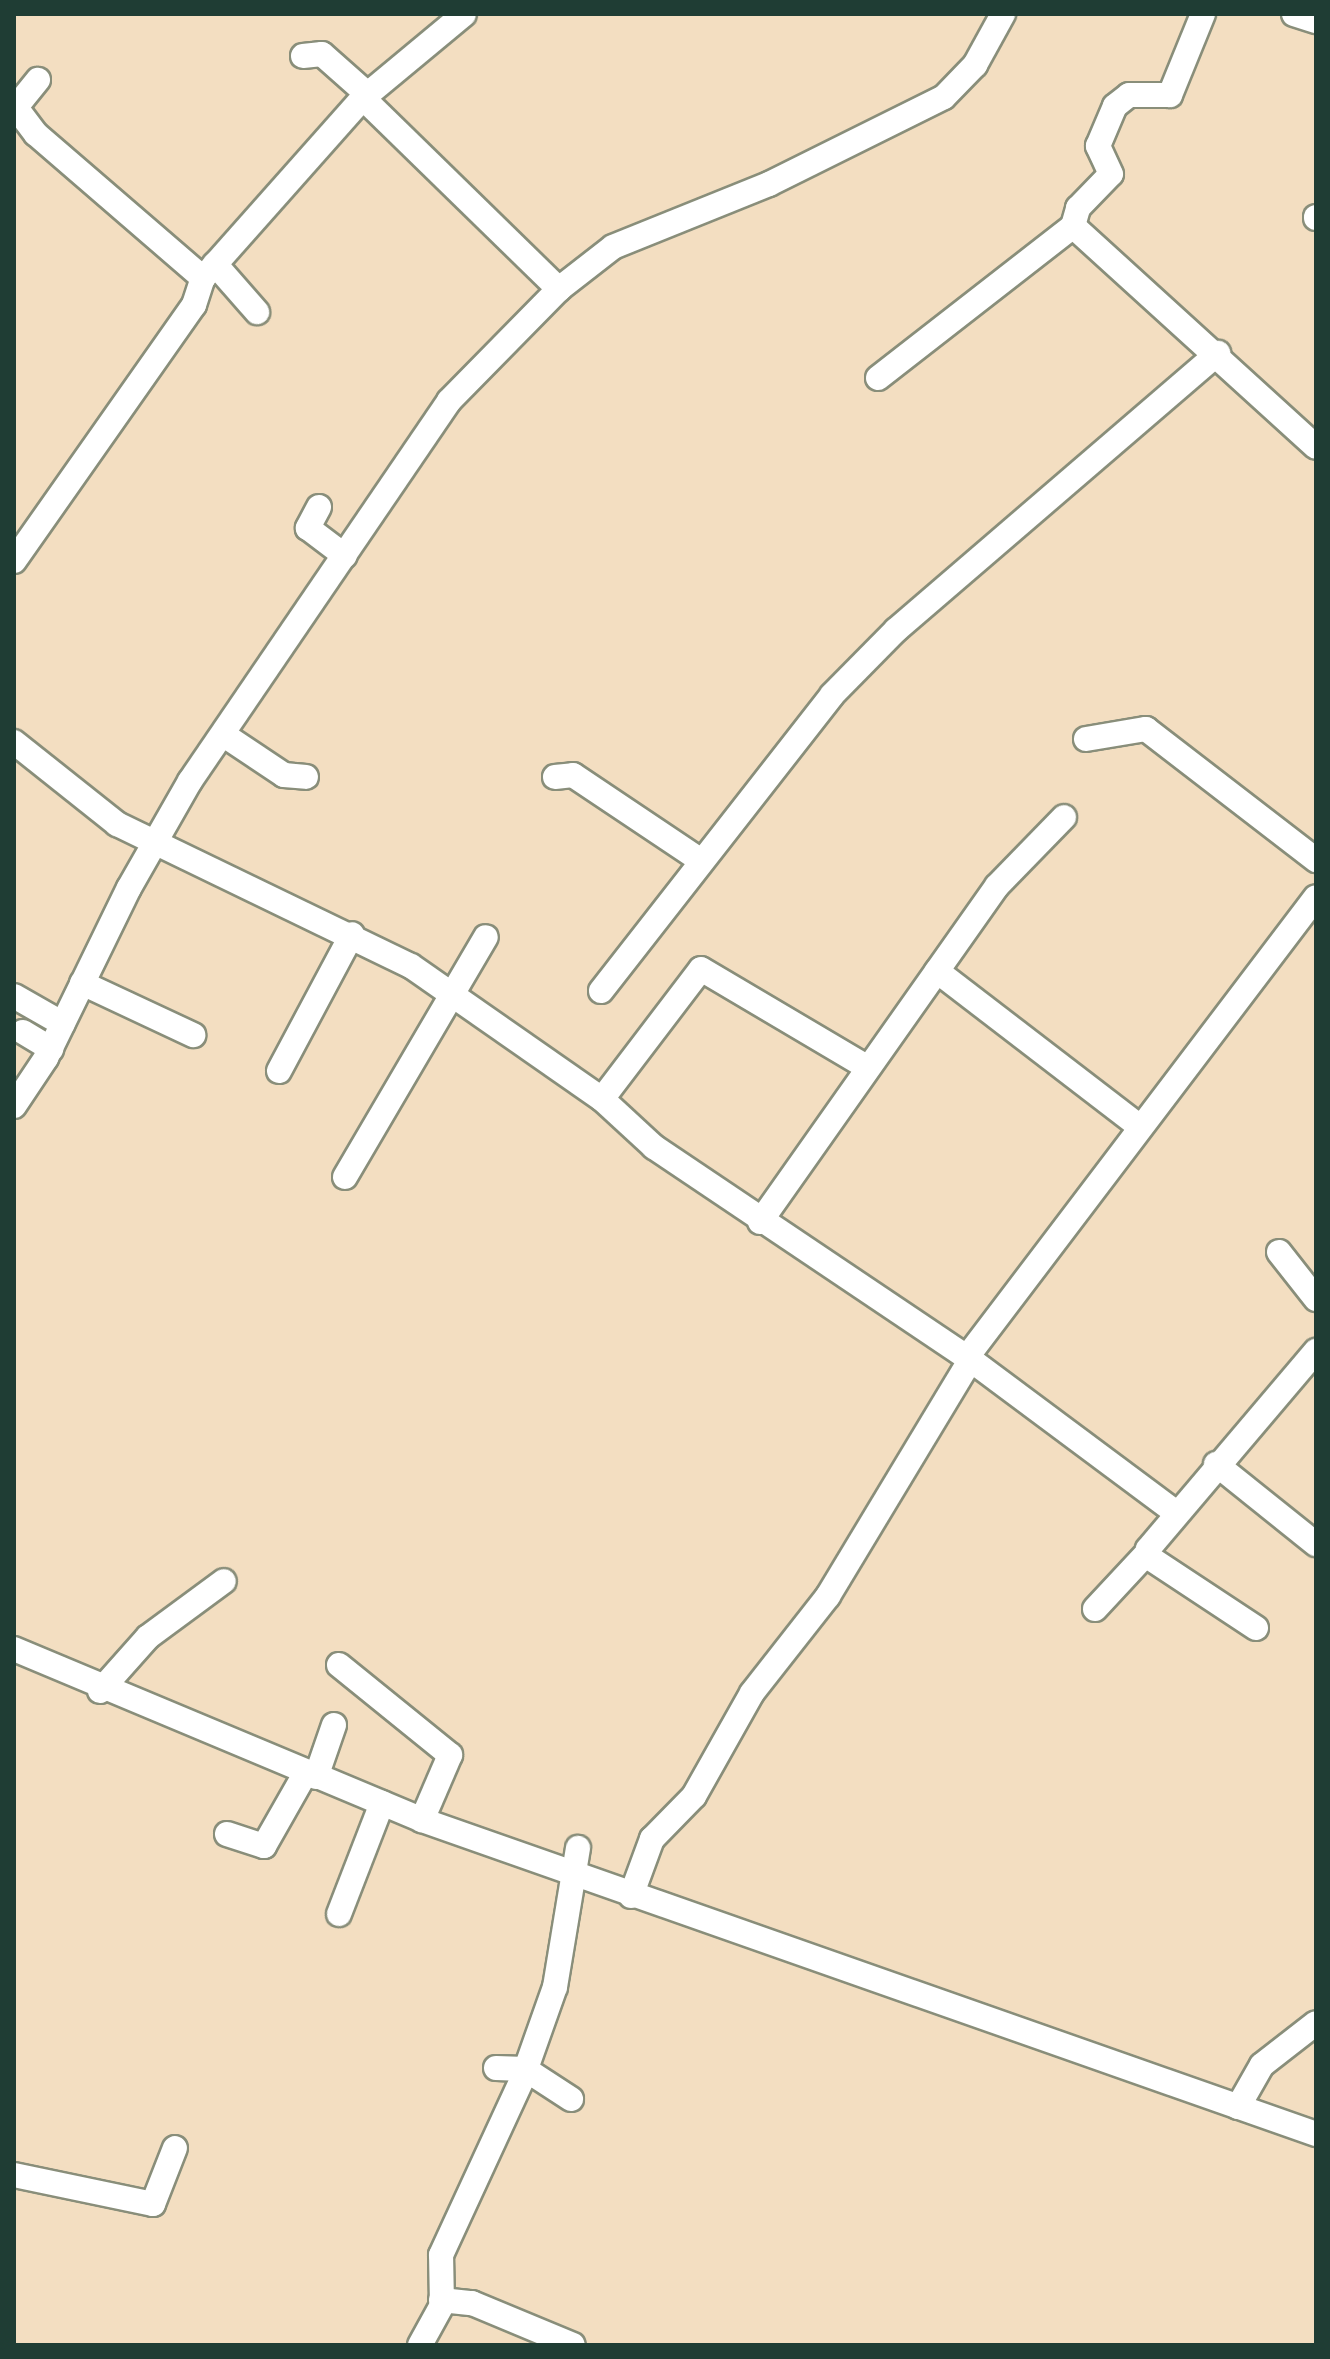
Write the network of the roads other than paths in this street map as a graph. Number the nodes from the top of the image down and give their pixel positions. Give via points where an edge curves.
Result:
1 (464, 14) edge
2 (1003, 14) edge
3 (1203, 14) edge
4 (1294, 14) edge
5 (1316, 21) edge
6 (303, 56) dead end
7 (38, 80) dead end
8 (365, 96) junction
9 (15, 106) edge
10 (1073, 226) junction
11 (209, 271) junction
12 (556, 286) junction
13 (257, 312) dead end
14 (1218, 353) junction
15 (878, 378) dead end
16 (1316, 447) edge
17 (319, 507) dead end
18 (336, 549) junction
19 (14, 561) edge
20 (224, 735) junction
21 (1086, 739) dead end
22 (14, 742) edge
23 (306, 777) dead end
24 (555, 777) dead end
25 (1064, 817) dead end
26 (152, 843) junction
27 (700, 860) junction
28 (1316, 860) edge
29 (1316, 897) edge
30 (352, 934) junction
31 (486, 937) dead end
32 (937, 971) junction
33 (458, 981) junction
34 (82, 983) junction
35 (601, 991) dead end
36 (14, 996) edge
37 (52, 1018) junction
38 (193, 1035) dead end
39 (867, 1067) junction
40 (279, 1071) dead end
41 (610, 1087) junction
42 (14, 1106) edge
43 (1140, 1127) junction
44 (345, 1177) dead end
45 (766, 1213) junction
46 (1279, 1252) dead end
47 (1316, 1299) edge
48 (973, 1350) junction
49 (1316, 1351) edge
50 (1216, 1464) junction
51 (1175, 1512) junction
52 (1316, 1544) edge
53 (1147, 1553) junction
54 (224, 1581) dead end
55 (1095, 1609) dead end
56 (1256, 1628) dead end
57 (14, 1649) edge
58 (339, 1665) dead end
59 (100, 1691) junction
60 (334, 1725) dead end
61 (304, 1782) junction
62 (377, 1815) junction
63 (422, 1820) junction
64 (227, 1834) dead end
65 (578, 1848) dead end
66 (569, 1890) junction
67 (631, 1896) junction
68 (339, 1914) dead end
69 (1316, 2023) edge
70 (496, 2068) dead end
71 (525, 2069) junction
72 (571, 2099) dead end
73 (1238, 2107) junction
74 (1316, 2134) edge
75 (175, 2148) dead end
76 (14, 2175) edge
77 (441, 2300) junction
78 (420, 2345) edge
79 (573, 2345) edge

1 - 8 street
2 - 12 street via 975,65 944,97 769,184 640,232
3 - 10 street via 1170,95 1129,95 1115,106 1098,146 1111,174 1078,208
4 - 5 street
6 - 8 street via 322,54
7 - 9 street
8 - 11 street
8 - 12 street
9 - 11 street via 36,134
10 - 14 street
10 - 15 street
11 - 13 street
11 - 19 street via 194,305
12 - 18 street via 425,429
14 - 16 street
14 - 27 street via 896,630 792,740
17 - 18 street via 308,528
18 - 20 street
20 - 23 street via 284,775
20 - 26 street
21 - 28 street via 1146,729
22 - 26 street
24 - 27 street via 573,775
25 - 32 street via 997,886
26 - 30 street via 264,901
26 - 34 street
27 - 35 street
29 - 43 street
30 - 33 street
30 - 40 street
31 - 33 street
32 - 39 street
32 - 43 street
33 - 41 street
33 - 44 street
34 - 37 street
34 - 38 street
36 - 37 street
37 - 42 street via 37,1040
39 - 41 street via 705,969
39 - 45 street
41 - 45 street via 654,1147
43 - 48 street
45 - 48 street
46 - 47 street
48 - 51 street
48 - 67 street via 828,1596 752,1693 694,1796 652,1839
49 - 50 street
50 - 51 street
50 - 52 street
51 - 53 street
53 - 55 street
53 - 56 street
54 - 59 street via 148,1637
57 - 59 street
58 - 63 street via 450,1755
59 - 61 street
60 - 61 street
61 - 62 street
61 - 64 street via 264,1846
62 - 63 street
62 - 68 street
63 - 66 street
65 - 66 street
66 - 67 street
66 - 71 street via 560,1968
67 - 73 street
69 - 73 street via 1262,2065
70 - 71 street
71 - 72 street
71 - 77 street via 441,2255
73 - 74 street
75 - 76 street via 153,2204
77 - 78 street
77 - 79 street via 472,2303

